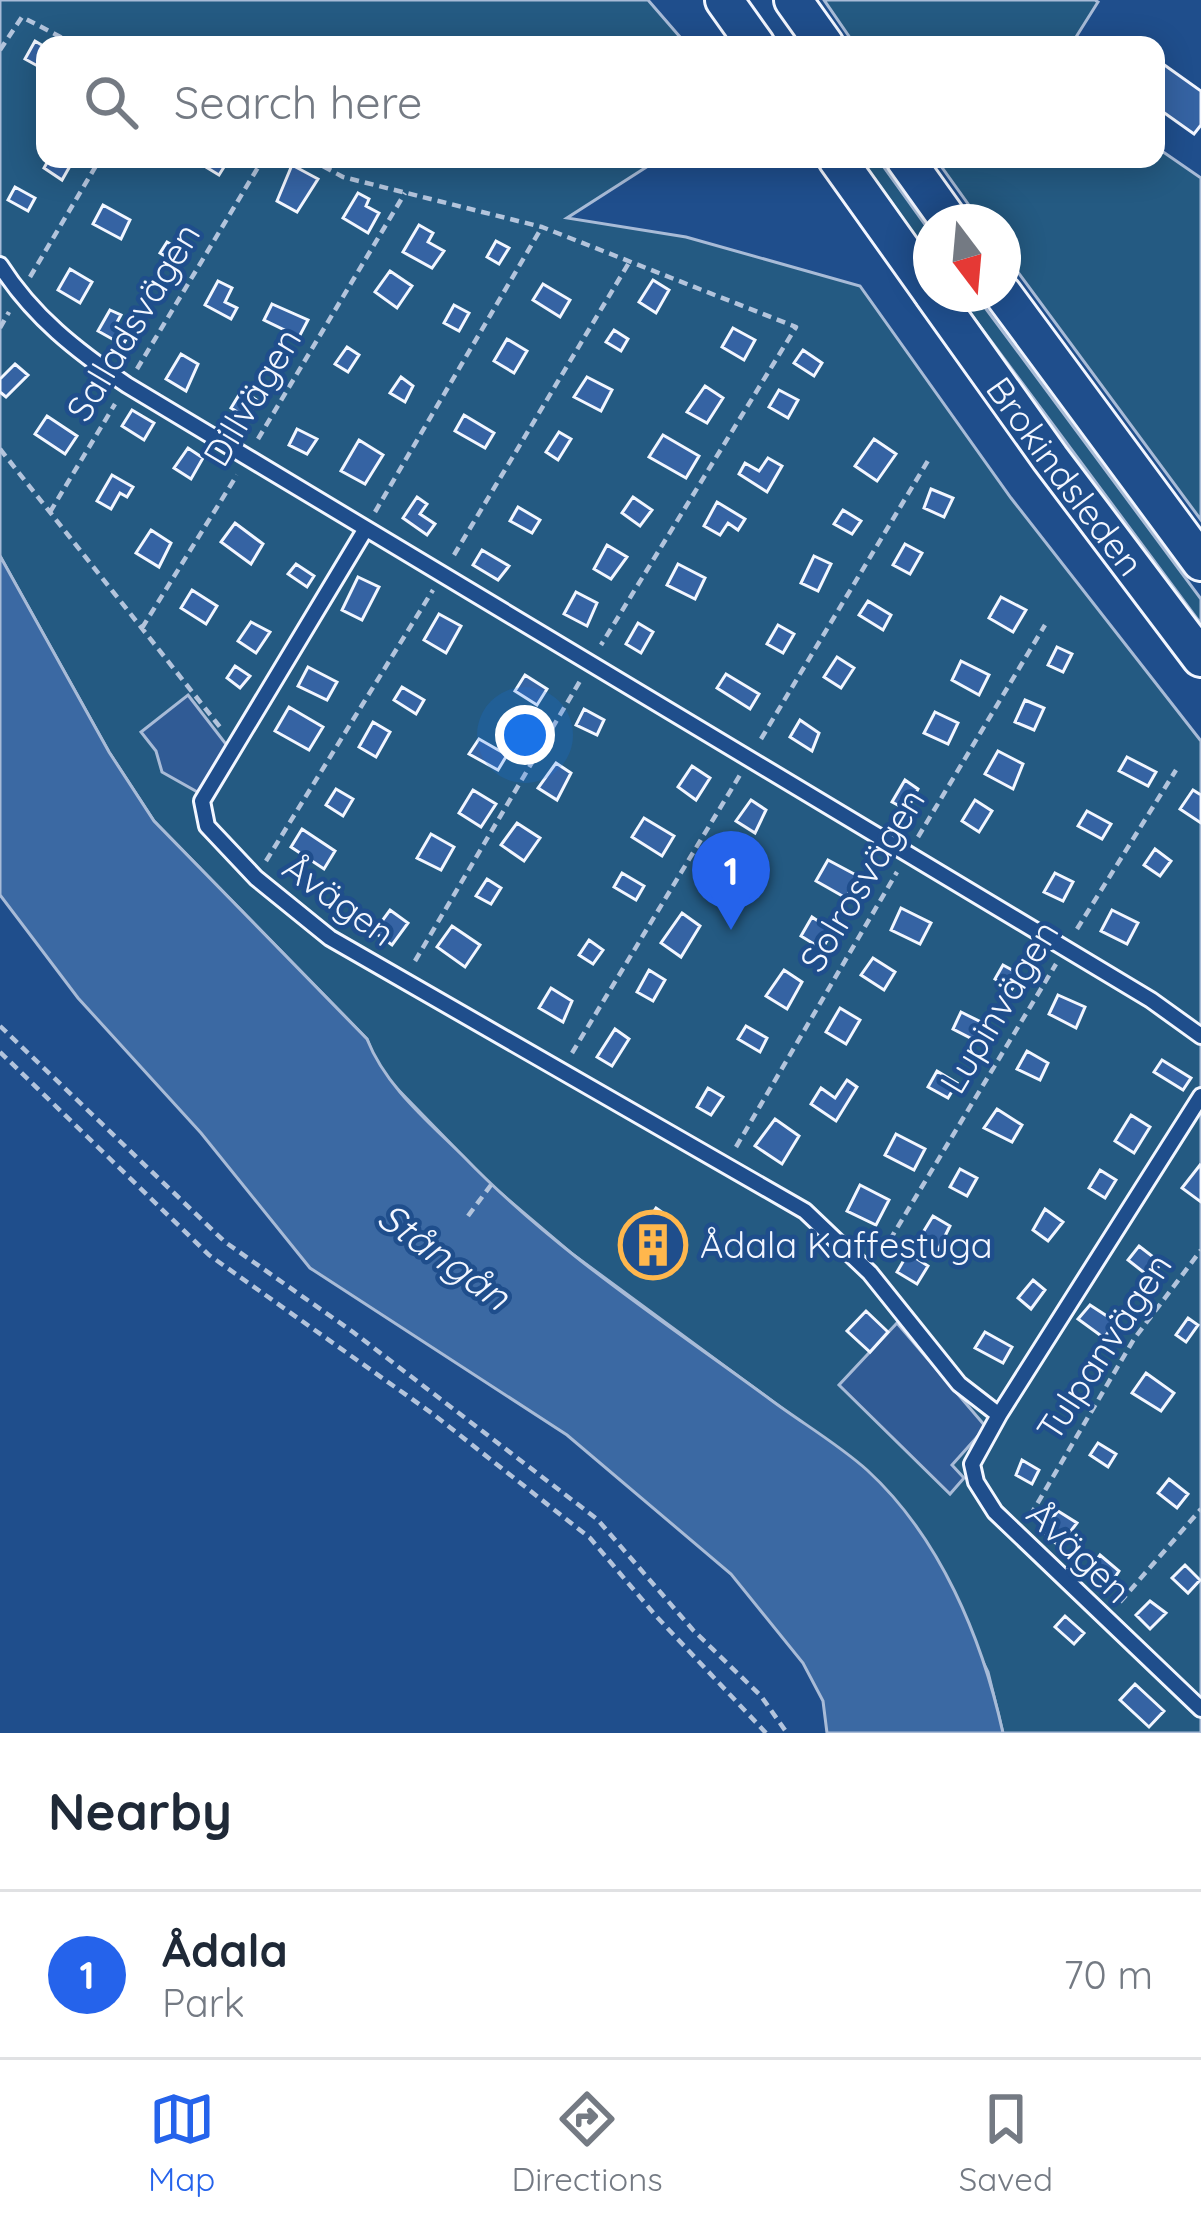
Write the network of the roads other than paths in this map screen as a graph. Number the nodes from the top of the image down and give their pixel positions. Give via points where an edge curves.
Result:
1 (724, 0) edge
2 (793, 0) edge
3 (750, 36) edge
4 (818, 36) edge
5 (843, 168) edge
6 (911, 168) edge
7 (937, 204) edge
8 (0, 265) edge
9 (913, 265) edge
10 (946, 312) edge
11 (1016, 312) edge
12 (364, 530) junction
13 (1201, 562) edge
14 (1201, 658) edge
15 (1201, 1036) edge
16 (1201, 1096) edge
17 (999, 1415) junction
18 (1201, 1709) edge

1 - 3 main road
2 - 4 main road
5 - 9 main road, Brokindsleden
6 - 7 main road
8 - 12 lane via 68,345
10 - 14 main road, Brokindsleden
11 - 13 main road, Brokindsleden
12 - 15 lane
12 - 17 lane, Åvägen via 202,801 207,826 330,938 806,1210 870,1273 959,1384
16 - 17 lane, Åvägen
17 - 18 lane, Åvägen via 972,1464 986,1497 1018,1537

